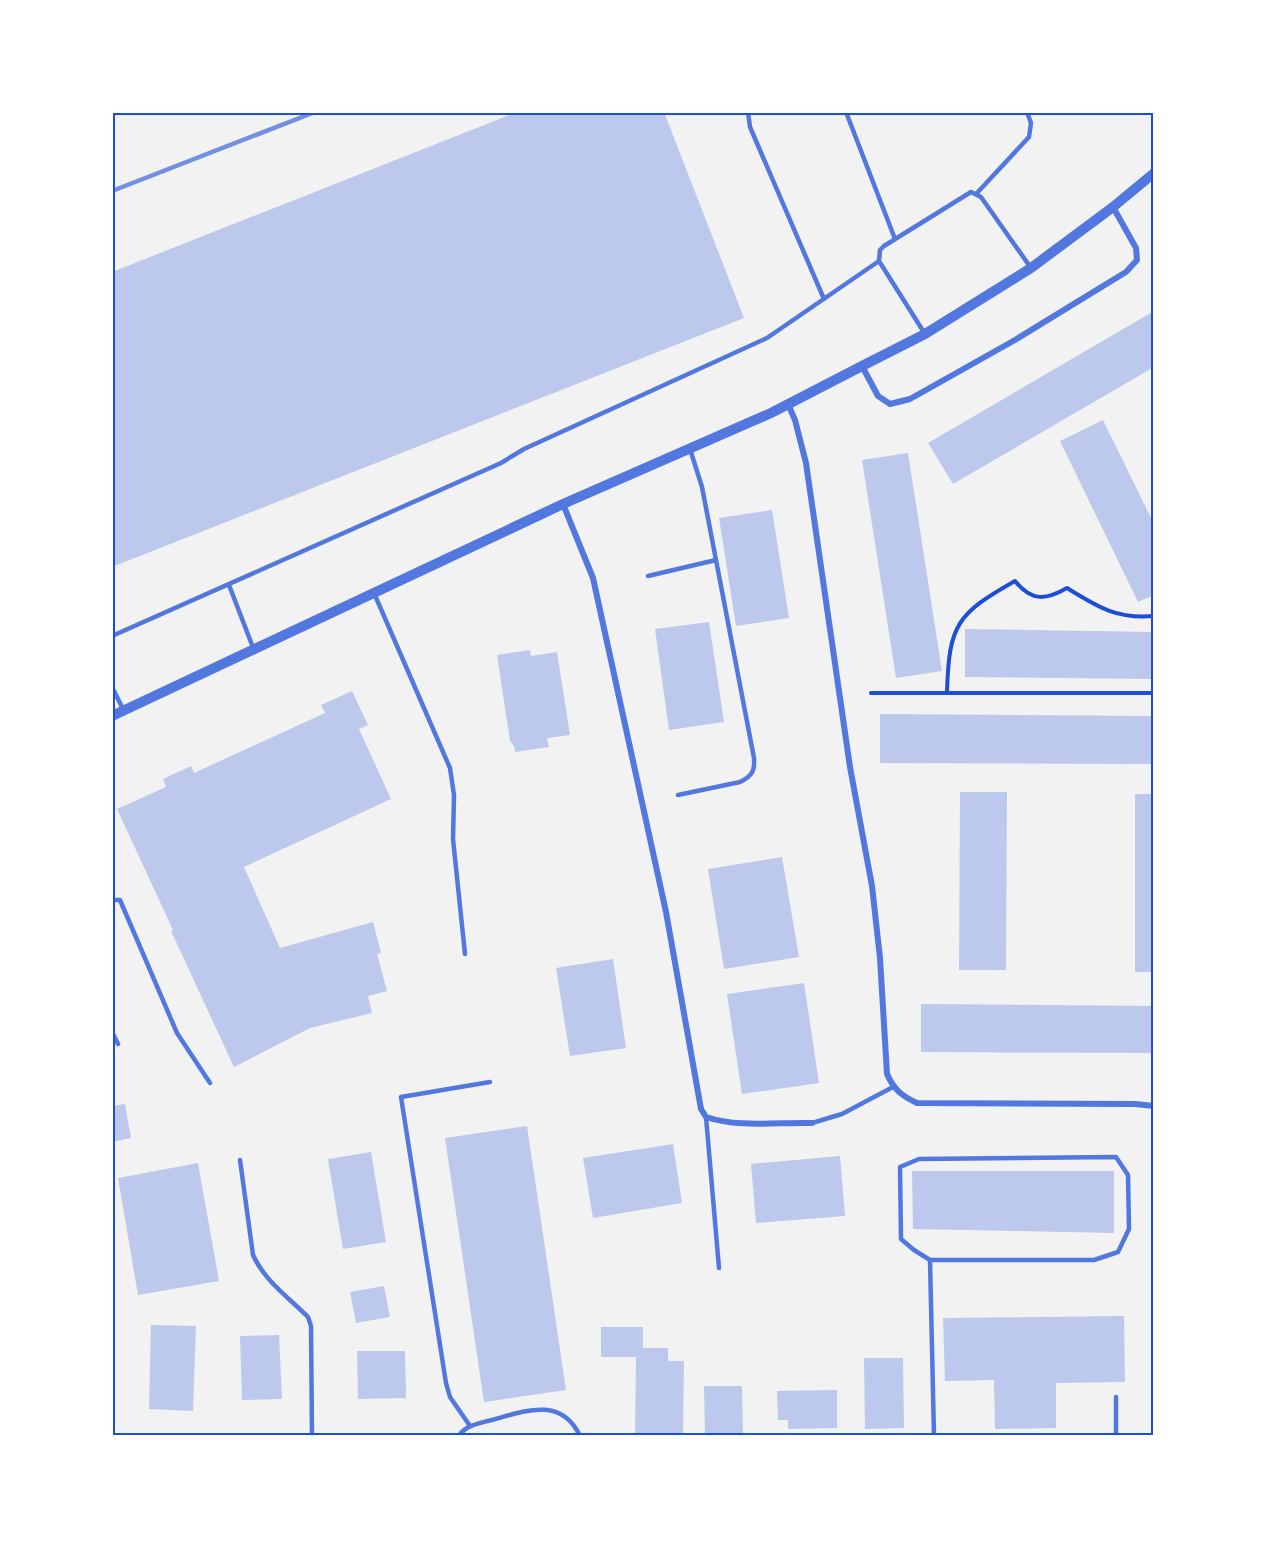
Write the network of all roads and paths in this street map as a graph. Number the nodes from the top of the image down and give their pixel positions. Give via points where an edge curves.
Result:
1 (748, 112) edge
2 (846, 112) edge
3 (1027, 112) edge
4 (1154, 173) edge
5 (977, 193) junction
6 (1113, 207) junction
7 (895, 239) junction
8 (879, 261) junction
9 (1031, 268) junction
10 (825, 299) junction
11 (925, 334) junction
12 (862, 366) junction
13 (788, 404) junction
14 (690, 448) junction
15 (563, 504) junction
16 (716, 560) junction
17 (648, 576) dead end
18 (229, 585) junction
19 (374, 593) junction
20 (1154, 616) edge
21 (112, 636) edge
22 (254, 650) junction
23 (112, 687) edge
24 (947, 692) junction
25 (871, 693) dead end
26 (1154, 693) edge
27 (123, 711) junction
28 (112, 717) edge
29 (678, 795) dead end
30 (112, 900) edge
31 (465, 954) dead end
32 (112, 1032) edge
33 (118, 1044) dead end
34 (490, 1082) dead end
35 (210, 1083) dead end
36 (893, 1087) junction
37 (1154, 1106) edge
38 (706, 1117) junction
39 (812, 1123) joint
40 (240, 1160) dead end
41 (930, 1260) junction
42 (719, 1268) dead end
43 (1116, 1397) dead end
44 (470, 1426) junction
45 (312, 1436) edge
46 (459, 1436) edge
47 (580, 1436) edge
48 (934, 1436) edge
49 (1116, 1436) edge

1 - 10 lane via 750,127
2 - 7 lane
3 - 5 lane via 1032,130 1029,137
4 - 6 street
5 - 7 lane via 971,192
5 - 9 lane
6 - 9 street
6 - 12 street via 1136,248 1137,260 1126,272 910,399 890,404 878,396
7 - 8 lane via 880,250
8 - 10 lane
8 - 11 lane
9 - 11 street
10 - 18 lane via 751,346
11 - 12 street
12 - 13 street
13 - 14 street
13 - 36 street via 806,463 850,767 872,886 888,1074
14 - 15 street
14 - 16 lane
15 - 19 street
15 - 38 street via 593,578 666,912 701,1109
16 - 17 lane
16 - 29 lane via 755,769 740,782
18 - 21 lane
18 - 22 lane
19 - 22 street
19 - 31 lane via 450,768
20 - 24 path via 1118,615 1067,588 1054,595 1032,596 1015,581 972,607 961,619 950,650
22 - 27 street
23 - 27 lane
24 - 25 path
24 - 26 path
27 - 28 street
30 - 35 lane via 120,900 177,1033
32 - 33 lane
34 - 44 lane via 401,1097 446,1383 450,1397
36 - 37 street via 917,1103
36 - 39 lane via 842,1114
38 - 39 street via 741,1123
38 - 42 lane
40 - 45 lane via 253,1255 265,1275 308,1317 311,1326
41 - 41 lane via 1094,1260 1118,1252 1129,1229 1128,1175 1116,1157 919,1159 900,1167 901,1239
41 - 48 lane
43 - 49 lane
44 - 46 lane
44 - 47 lane via 542,1409 569,1419

